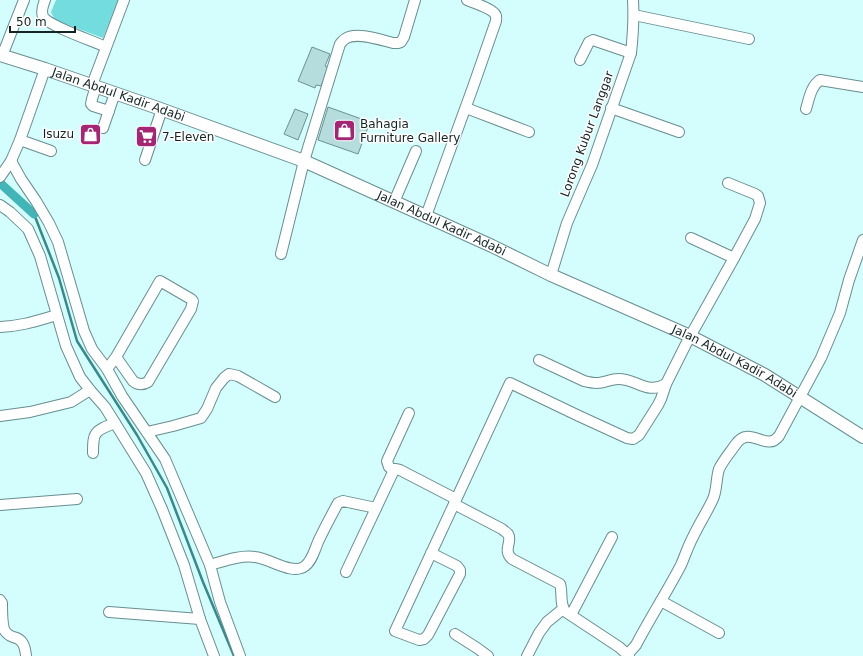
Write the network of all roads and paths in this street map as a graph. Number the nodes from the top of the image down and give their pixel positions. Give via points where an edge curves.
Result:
1 (24, 0) edge
2 (45, 0) edge
3 (124, 0) edge
4 (415, 0) edge
5 (467, 0) edge
6 (633, 0) edge
7 (634, 15) junction
8 (749, 39) dead end
9 (106, 46) junction
10 (631, 53) junction
11 (1, 56) edge
12 (580, 60) dead end
13 (45, 68) junction
14 (94, 86) junction
15 (863, 87) edge
16 (115, 93) junction
17 (466, 108) junction
18 (611, 108) junction
19 (162, 109) junction
20 (806, 109) dead end
21 (109, 111) junction
22 (103, 128) dead end
23 (529, 132) dead end
24 (678, 132) dead end
25 (20, 140) junction
26 (51, 151) dead end
27 (416, 151) dead end
28 (145, 160) dead end
29 (304, 161) junction
30 (10, 163) junction
31 (0, 177) edge
32 (728, 183) dead end
33 (394, 202) junction
34 (0, 205) edge
35 (426, 216) junction
36 (691, 238) dead end
37 (863, 240) edge
38 (281, 254) dead end
39 (734, 258) junction
40 (551, 275) junction
41 (57, 315) junction
42 (0, 326) edge
43 (690, 336) junction
44 (116, 357) junction
45 (539, 360) dead end
46 (107, 369) junction
47 (666, 384) junction
48 (90, 390) junction
49 (800, 397) junction
50 (275, 398) dead end
51 (409, 413) dead end
52 (0, 416) edge
53 (115, 424) junction
54 (147, 432) junction
55 (863, 437) edge
56 (93, 453) dead end
57 (394, 470) junction
58 (77, 499) dead end
59 (455, 501) junction
60 (0, 505) edge
61 (376, 508) junction
62 (612, 537) dead end
63 (431, 553) junction
64 (210, 565) junction
65 (346, 572) dead end
66 (0, 600) edge
67 (661, 601) junction
68 (563, 608) junction
69 (109, 612) dead end
70 (571, 615) junction
71 (200, 619) junction
72 (719, 633) dead end
73 (455, 634) dead end
74 (628, 655) edge
75 (26, 656) edge
76 (214, 656) edge
77 (240, 656) edge
78 (488, 656) edge
79 (526, 656) edge

1 - 11 street
2 - 9 street via 42,6 44,18 52,24
3 - 9 street
4 - 29 street via 401,42 393,43 354,36 340,44
5 - 17 street via 491,10 495,13 496,20
6 - 7 street, Lorong Kubur Langgar
7 - 8 street
7 - 10 street, Lorong Kubur Langgar
9 - 14 street
10 - 12 street via 593,40 589,42
10 - 18 street, Lorong Kubur Langgar
11 - 13 main road, Jalan Abdul Kadir Adabi
13 - 14 main road, Jalan Abdul Kadir Adabi
13 - 25 street
14 - 16 main road, Jalan Abdul Kadir Adabi
14 - 21 street via 92,106
15 - 20 street via 820,80 813,86
16 - 19 main road, Jalan Abdul Kadir Adabi
16 - 21 street
17 - 23 street
17 - 35 street
18 - 24 street
18 - 40 street, Lorong Kubur Langgar via 592,165 567,223
19 - 28 street
19 - 29 main road, Jalan Abdul Kadir Adabi
21 - 22 street
25 - 26 street
25 - 30 street
27 - 33 street
29 - 33 main road, Jalan Abdul Kadir Adabi
29 - 38 street
30 - 31 street
30 - 46 street via 36,201 58,242 84,331 92,349
32 - 39 street via 755,194 760,204 755,219
33 - 35 main road, Jalan Abdul Kadir Adabi
34 - 41 street via 28,229 39,252
35 - 40 main road, Jalan Abdul Kadir Adabi
36 - 39 street
37 - 49 street via 840,313 821,358
39 - 43 street
40 - 43 main road, Jalan Abdul Kadir Adabi
41 - 42 street via 32,323
41 - 48 street via 66,346 80,377
43 - 47 street
43 - 49 main road, Jalan Abdul Kadir Adabi via 765,375
44 - 44 street via 160,281 191,299 191,309 148,382 133,382
44 - 46 street
45 - 47 street via 584,381 597,383 619,379 649,388
46 - 54 street
47 - 59 street via 658,404 639,435 633,439 510,383
48 - 52 street via 70,402
48 - 53 street via 105,407
49 - 55 main road, Jalan Abdul Kadir Adabi
49 - 67 street via 776,440 767,442 747,436 737,442 720,467 713,498
50 - 54 street via 238,376 229,374 216,388 201,418
51 - 57 street via 387,461 388,467
53 - 56 street via 99,429 93,440
53 - 71 street via 146,473 162,509 184,565
54 - 64 street via 165,459
57 - 59 street via 400,470
57 - 61 street
58 - 60 street
59 - 63 street
59 - 68 street via 508,534 508,556 560,584
61 - 64 street via 343,501 338,503 310,561 304,567 286,567 255,557 229,559
61 - 65 street
62 - 70 street
63 - 63 street via 395,631 419,640 428,635 459,577 460,570
64 - 77 street via 220,602
66 - 75 street via 6,633 23,642
67 - 72 street
67 - 74 street
68 - 70 street
68 - 79 street via 547,622
69 - 71 street
70 - 74 street
71 - 76 street
73 - 78 street

